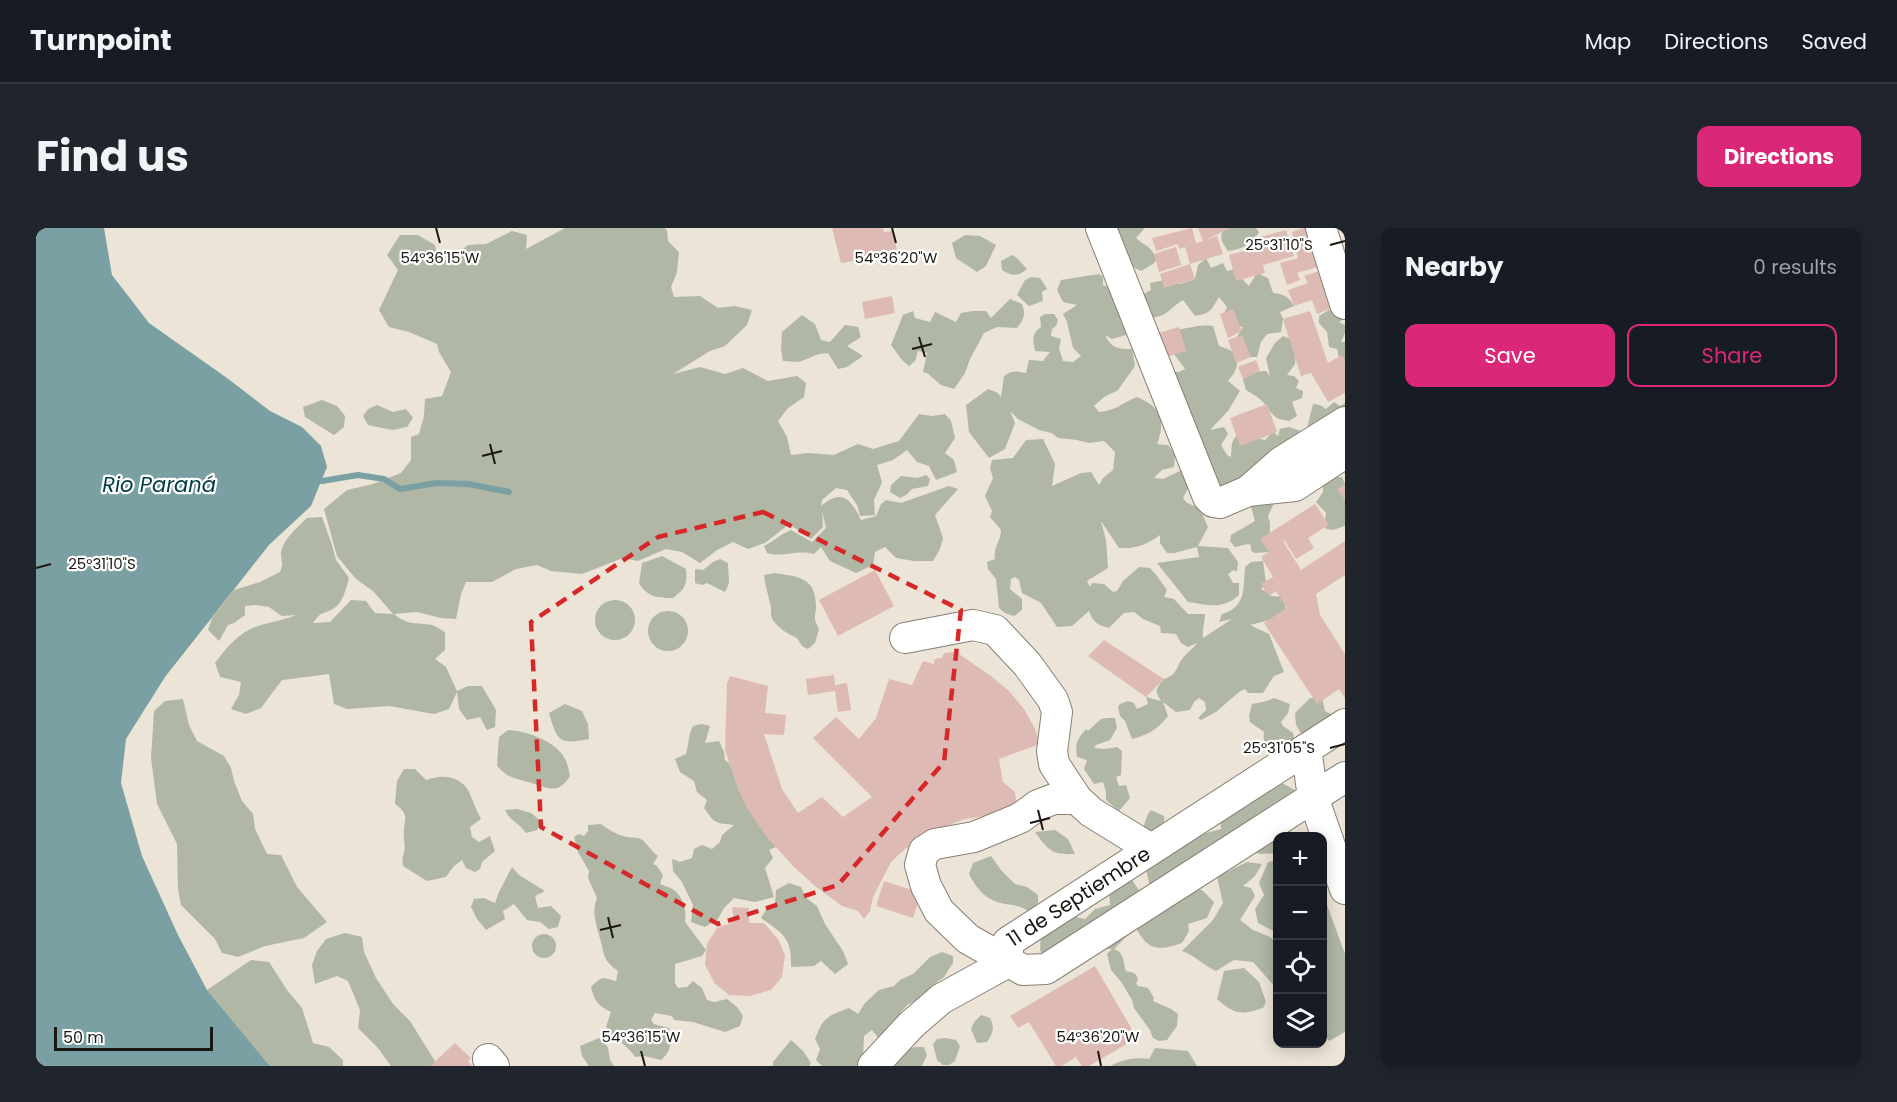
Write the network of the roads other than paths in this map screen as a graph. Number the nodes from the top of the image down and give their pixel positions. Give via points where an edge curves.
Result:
1 (1101, 228) edge
2 (1321, 228) edge
3 (1345, 304) edge
4 (1345, 422) edge
5 (1345, 453) edge
6 (1248, 491) junction
7 (904, 638) dead end
8 (1344, 727) edge
9 (1306, 749) junction
10 (1345, 777) edge
11 (1313, 797) junction
12 (1077, 799) junction
13 (1151, 849) junction
14 (1345, 889) edge
15 (1008, 962) junction
16 (873, 1066) edge

1 - 6 street via 1208,497 1220,502
2 - 3 street
4 - 6 street via 1281,462
5 - 6 street via 1295,486
7 - 12 street via 973,625 995,630 1053,700 1057,712 1054,764
8 - 9 street, 11 de Septiembre
9 - 11 street
9 - 13 street, 11 de Septiembre
10 - 11 street, 11 de Septiembre
11 - 14 street
11 - 15 street, 11 de Septiembre via 1046,969 1023,970
12 - 13 street
12 - 15 street via 1054,799 974,837 935,844 924,850 920,865 939,911 968,939
13 - 15 street, 11 de Septiembre via 1008,942
15 - 16 street via 940,999

